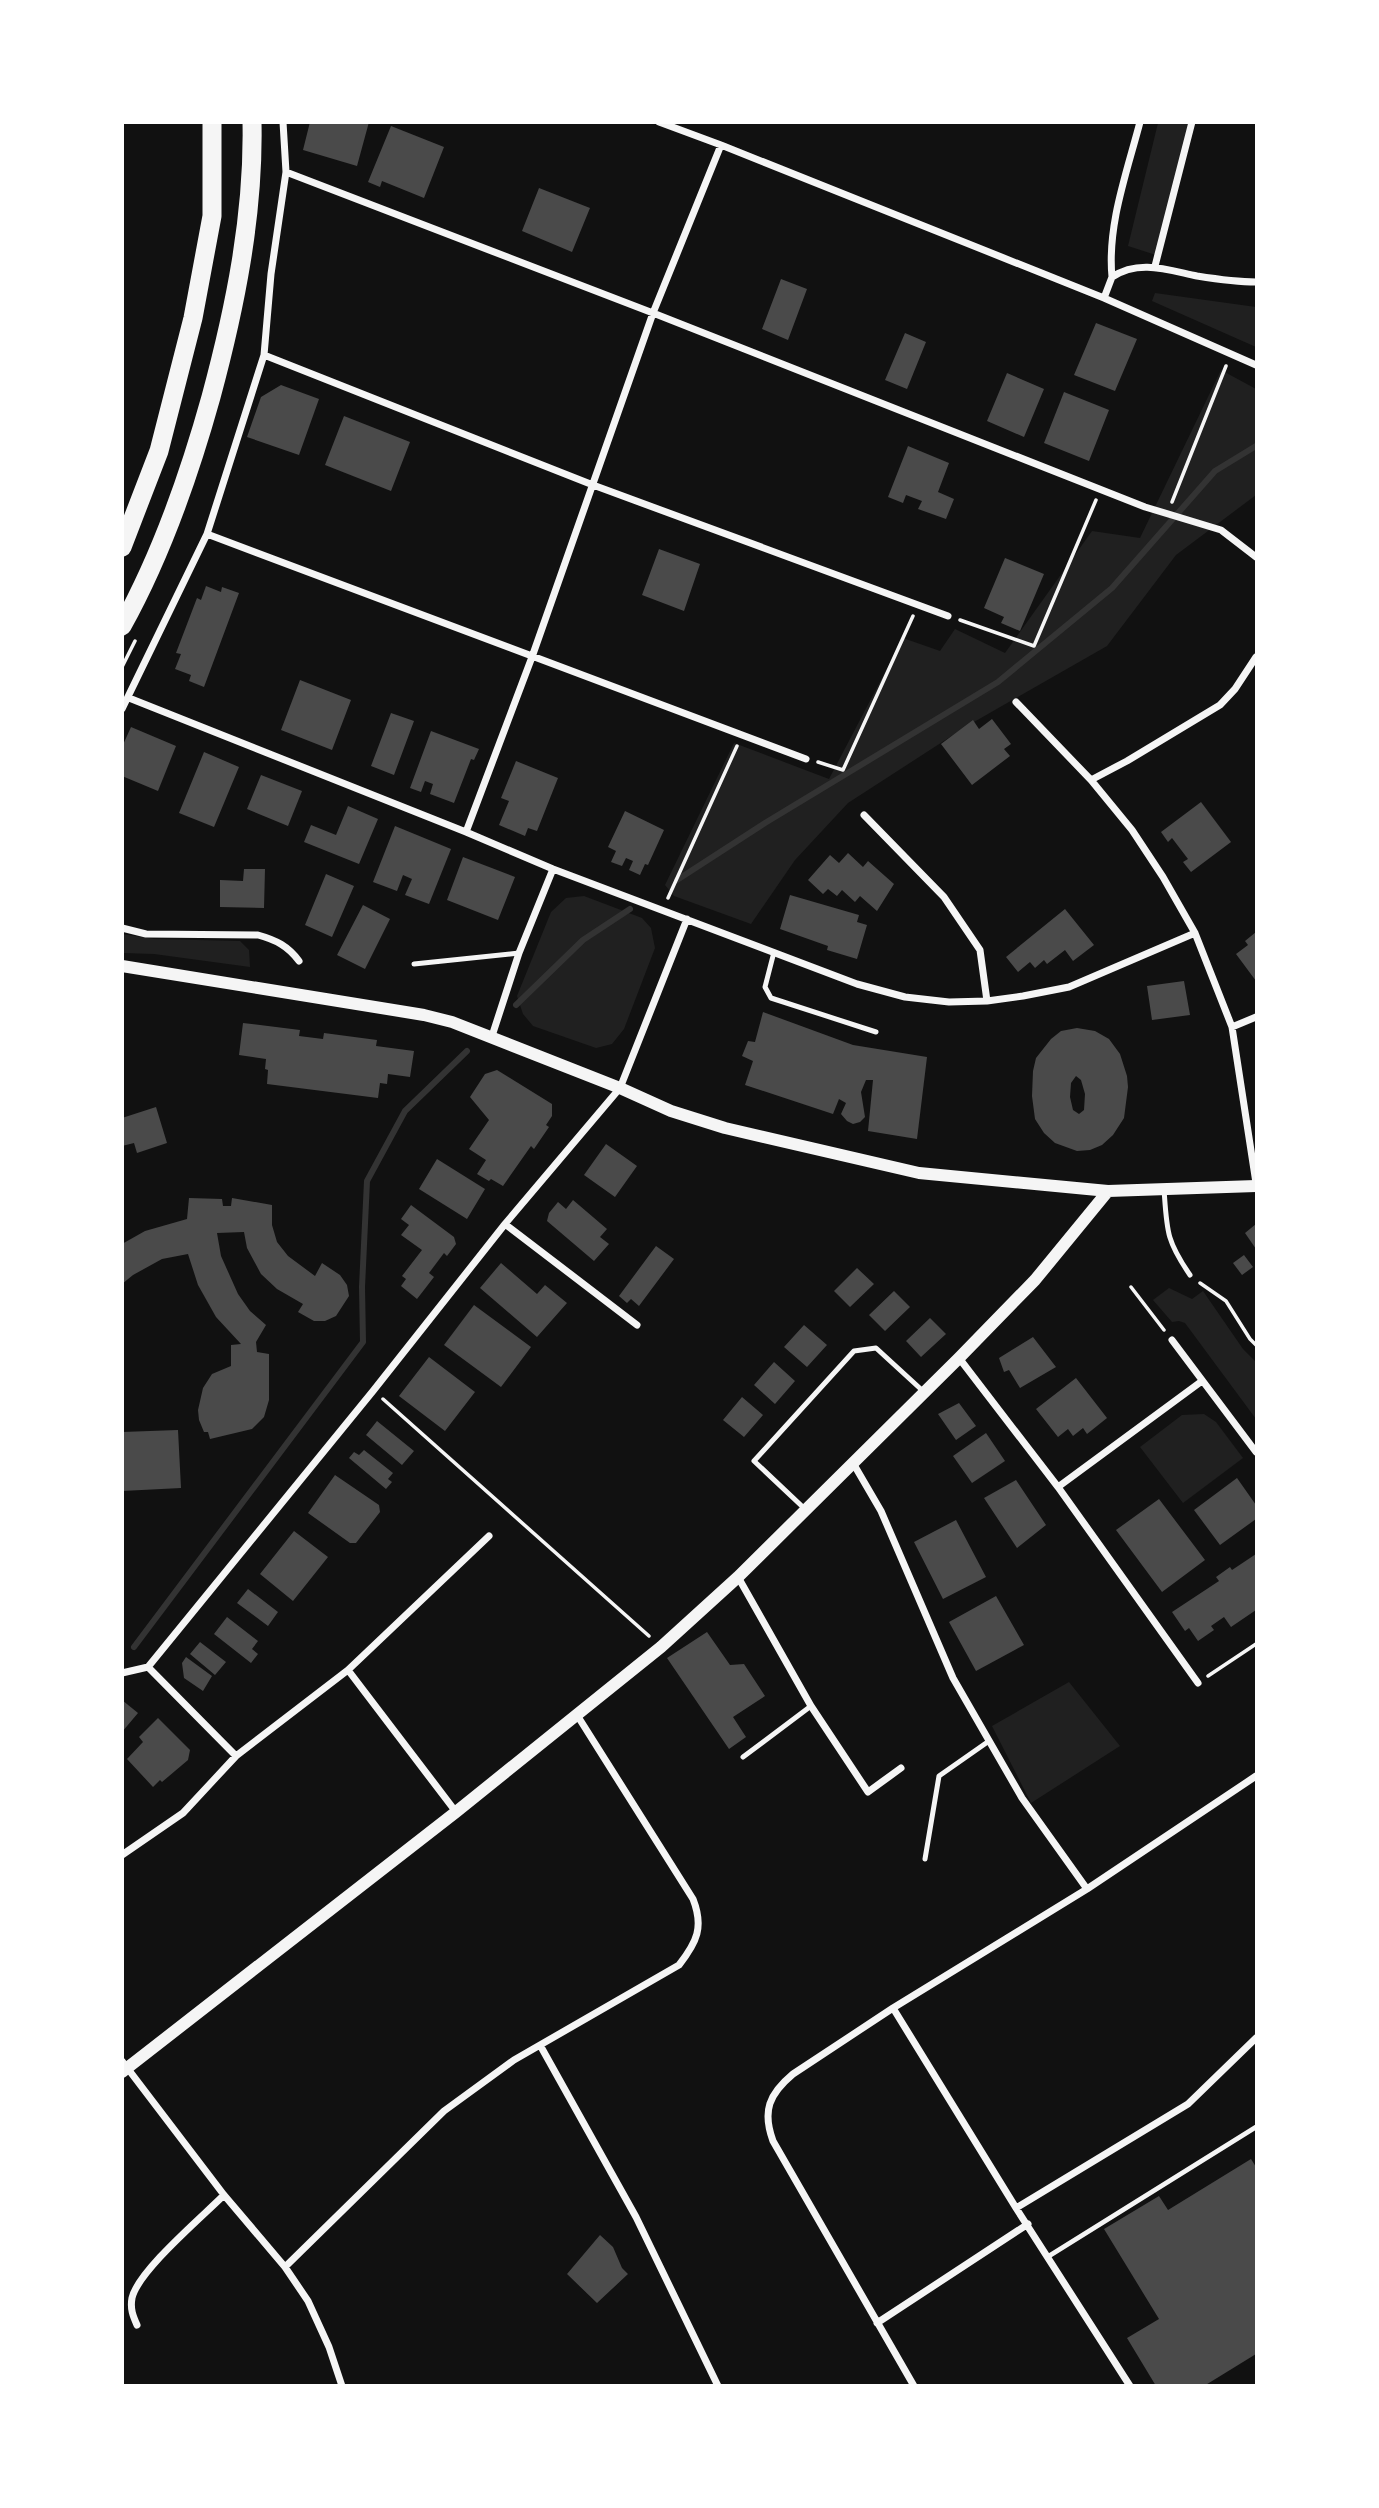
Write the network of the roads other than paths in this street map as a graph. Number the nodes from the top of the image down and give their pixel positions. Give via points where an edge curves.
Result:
1 (212, 122) edge
2 (252, 122) edge
3 (284, 122) edge
4 (659, 122) edge
5 (1140, 122) edge
6 (1192, 122) edge
7 (722, 145) junction
8 (286, 172) junction
9 (1155, 267) junction
10 (1112, 277) junction
11 (1256, 282) edge
12 (1104, 298) junction
13 (653, 313) junction
14 (264, 355) junction
15 (1256, 365) edge
16 (593, 485) junction
17 (207, 534) junction
18 (122, 547) edge
19 (1256, 557) edge
20 (948, 616) road end
21 (122, 626) edge
22 (531, 657) junction
23 (1256, 657) edge
24 (129, 698) junction
25 (1016, 702) dead end
26 (122, 709) edge
27 (806, 758) road end
28 (1091, 780) junction
29 (864, 815) dead end
30 (466, 832) junction
31 (554, 869) junction
32 (687, 919) junction
33 (122, 928) edge
34 (1195, 933) junction
35 (774, 952) junction
36 (519, 953) junction
37 (299, 961) dead end
38 (414, 964) dead end
39 (125, 965) edge
40 (987, 1002) junction
41 (1256, 1017) edge
42 (1232, 1027) junction
43 (876, 1032) dead end
44 (492, 1037) junction
45 (620, 1088) junction
46 (1256, 1185) edge
47 (1164, 1189) junction
48 (1108, 1191) junction
49 (505, 1224) junction
50 (1190, 1275) road end
51 (637, 1325) dead end
52 (1172, 1340) road end
53 (959, 1358) junction
54 (1202, 1381) junction
55 (924, 1392) junction
56 (1256, 1452) edge
57 (853, 1463) junction
58 (1058, 1487) junction
59 (806, 1510) junction
60 (489, 1536) dead end
61 (738, 1577) junction
62 (148, 1667) junction
63 (348, 1670) junction
64 (122, 1673) edge
65 (1198, 1683) road end
66 (811, 1706) junction
67 (577, 1715) junction
68 (989, 1741) junction
69 (236, 1756) junction
70 (743, 1757) dead end
71 (901, 1769) dead end
72 (1256, 1776) edge
73 (456, 1812) junction
74 (122, 1856) edge
75 (925, 1859) dead end
76 (1087, 1889) junction
77 (894, 2008) junction
78 (1256, 2038) edge
79 (540, 2045) junction
80 (124, 2067) edge
81 (1256, 2127) edge
82 (224, 2195) junction
83 (1016, 2208) junction
84 (1028, 2224) junction
85 (1049, 2256) junction
86 (285, 2267) junction
87 (877, 2323) junction
88 (137, 2325) dead end
89 (342, 2385) edge
90 (718, 2385) edge
91 (914, 2385) edge
92 (1130, 2385) edge

1 - 18 highway via 212,216 193,318 159,451
2 - 21 highway via 246,225 230,327 192,462 140,594
3 - 8 street
4 - 7 street
5 - 10 street via 1114,225
6 - 9 street
7 - 12 street
7 - 13 street
8 - 13 street
8 - 14 street
9 - 10 street via 1126,269
9 - 11 street
10 - 12 street
12 - 15 street
13 - 16 street
13 - 19 street via 1100,490 1220,530
14 - 16 street
14 - 17 street
16 - 20 street
16 - 22 street
17 - 22 street
17 - 24 street
22 - 27 street
22 - 30 street
23 - 28 street via 1220,705
24 - 26 street
24 - 30 street
25 - 28 street
28 - 34 street via 1132,830
29 - 40 street via 944,897 980,950
30 - 31 street
31 - 32 street
31 - 36 street
32 - 35 street
32 - 45 street
33 - 37 street via 146,934 258,935 289,948
34 - 40 street via 1069,988
34 - 42 street
35 - 40 street via 905,997
35 - 43 lane via 765,987 771,998
36 - 38 lane
36 - 44 street
39 - 44 street via 424,1015
41 - 42 street
42 - 46 street
44 - 45 street
45 - 48 street via 725,1128 907,1171
45 - 49 street
46 - 47 street
47 - 48 street
47 - 50 lane via 1172,1249
48 - 53 street via 1035,1280
49 - 51 street
49 - 62 street
52 - 54 street
53 - 55 street
53 - 58 street
54 - 56 street
54 - 58 street
55 - 57 street
55 - 59 lane via 876,1348 854,1351 754,1461
57 - 59 street
57 - 68 street via 881,1511 953,1678
58 - 65 street
59 - 61 street
60 - 63 street
61 - 66 street
61 - 67 street
62 - 64 street
62 - 69 street
63 - 69 street
63 - 73 street
66 - 70 lane
66 - 71 street via 868,1792
67 - 73 street
67 - 79 street via 693,1899 699,1915 698,1933 679,1965
68 - 75 lane via 939,1776
68 - 76 street via 1022,1798
69 - 74 street via 183,1813
72 - 76 street
73 - 80 street
76 - 77 street
77 - 83 street
77 - 87 street via 780,2084 767,2113 773,2141
78 - 83 street via 1188,2104
79 - 86 street via 444,2111
79 - 90 street via 636,2217
80 - 82 street
81 - 85 lane
82 - 86 street
82 - 88 street via 142,2278 132,2297
83 - 84 street
84 - 85 street
84 - 87 street
85 - 92 street
86 - 89 street via 308,2301
87 - 91 street

